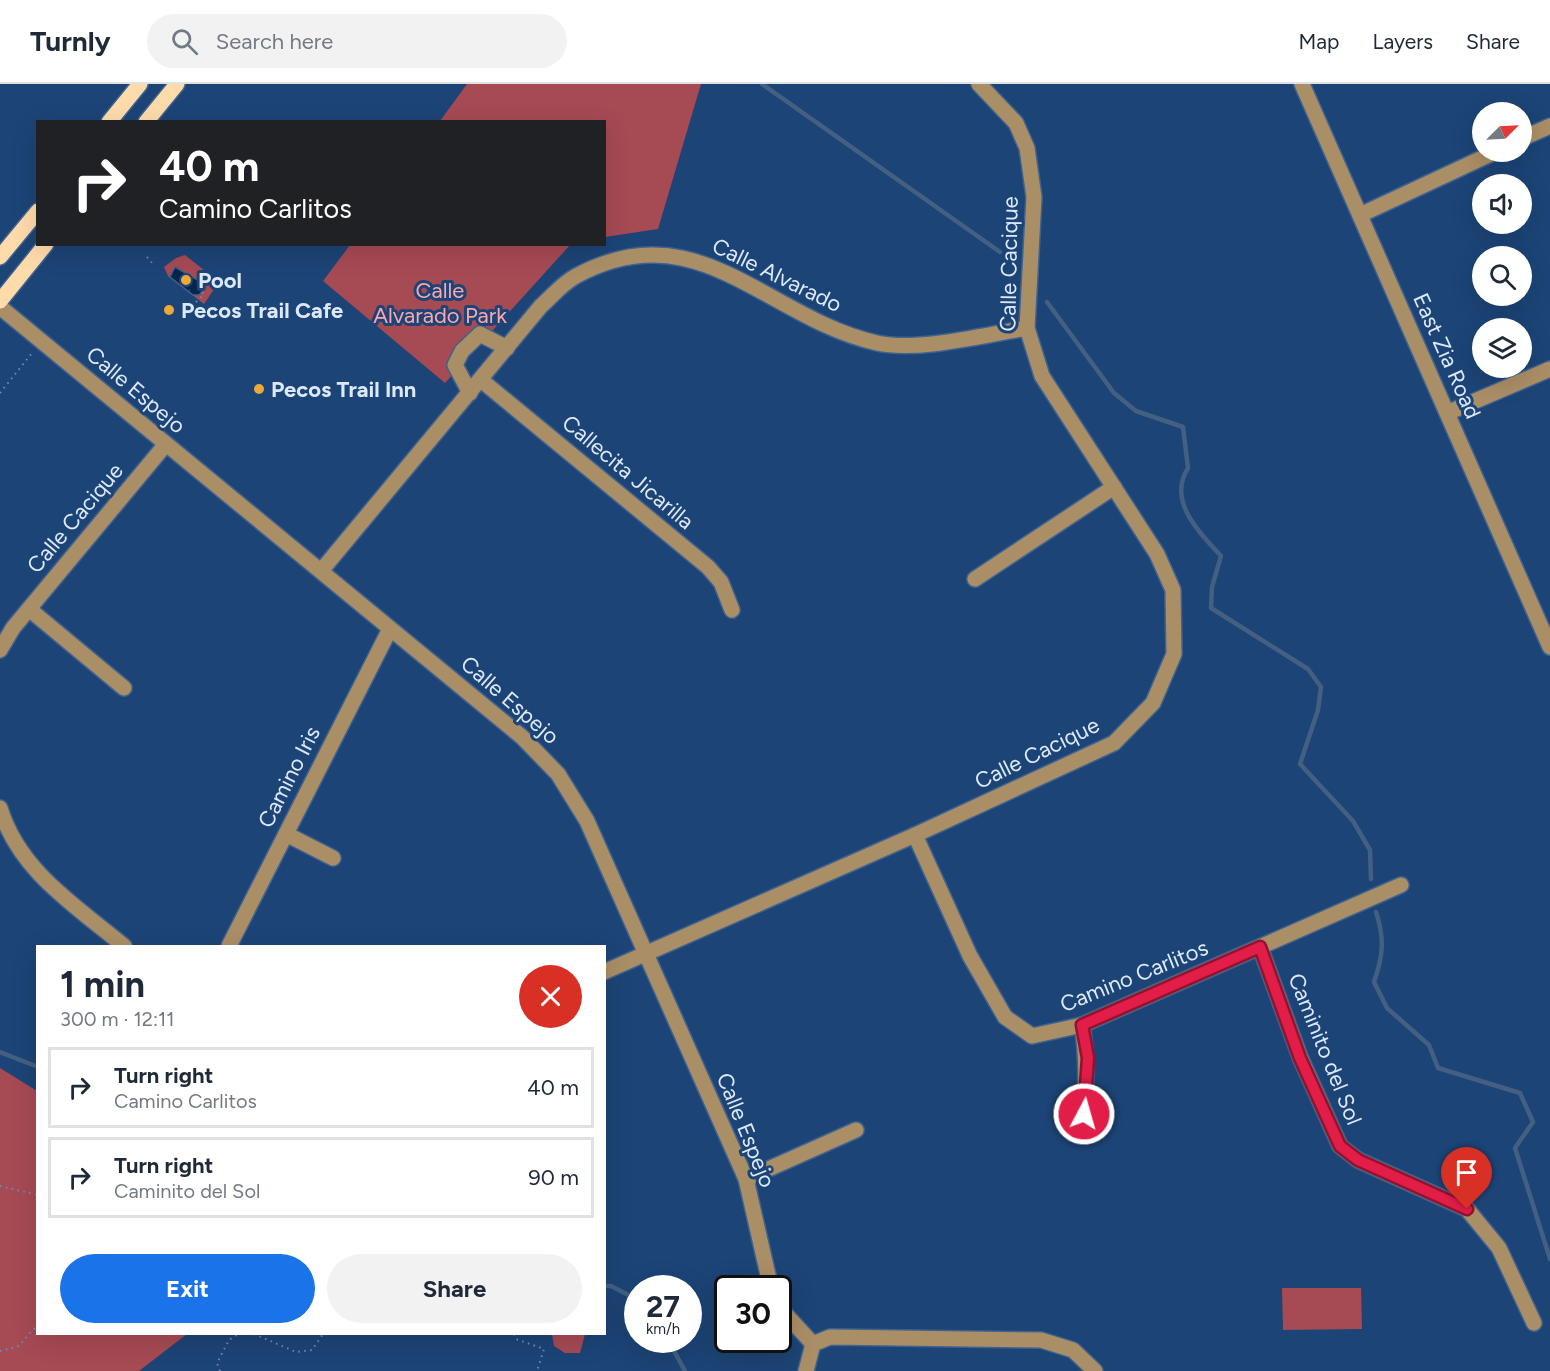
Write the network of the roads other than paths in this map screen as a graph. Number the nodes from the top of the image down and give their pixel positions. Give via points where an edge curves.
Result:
1 (140, 84) edge
2 (177, 84) edge
3 (979, 84) edge
4 (1302, 84) edge
5 (111, 120) edge
6 (148, 120) edge
7 (1550, 126) edge
8 (1532, 134) edge
9 (1474, 162) edge
10 (36, 213) edge
11 (1360, 215) junction
12 (44, 246) edge
13 (0, 257) edge
14 (0, 301) edge
15 (0, 307) edge
16 (1027, 328) junction
17 (507, 348) junction
18 (1550, 369) edge
19 (481, 380) junction
20 (470, 393) junction
21 (1447, 413) junction
22 (166, 444) junction
23 (1114, 487) junction
24 (321, 571) junction
25 (975, 579) dead end
26 (29, 609) junction
27 (732, 610) dead end
28 (390, 629) junction
29 (1550, 647) edge
30 (0, 650) edge
31 (124, 688) dead end
32 (0, 807) edge
33 (286, 834) junction
34 (915, 835) junction
35 (333, 858) dead end
36 (1401, 885) dead end
37 (123, 945) edge
38 (230, 945) edge
39 (1260, 947) junction
40 (646, 954) junction
41 (606, 971) edge
42 (1082, 1025) junction
43 (856, 1130) dead end
44 (1081, 1132) dead end
45 (746, 1179) junction
46 (768, 1275) edge
47 (792, 1321) edge
48 (1534, 1323) dead end
49 (813, 1344) junction
50 (806, 1371) edge
51 (1095, 1371) edge

1 - 5 main road
2 - 6 main road
3 - 16 street, Calle Cacique via 1016,123 1027,148 1034,197
4 - 11 street, East Zia Road
7 - 8 street
9 - 11 street
10 - 13 main road
11 - 21 street, East Zia Road
12 - 14 main road
15 - 22 street, Calle Espejo
16 - 17 street, Calle Alvarado via 908,346 880,344 827,326 704,262 640,254 573,277 541,306
16 - 23 street, Calle Cacique via 1042,376
17 - 19 street, Calle Alvarado
17 - 20 street via 480,333 462,351 455,365
18 - 21 street
19 - 20 street, Calle Alvarado
19 - 27 street, Callecita Jicarilla via 708,567 721,582
20 - 24 street, Calle Alvarado
21 - 29 street, East Zia Road
22 - 24 street, Calle Espejo
22 - 26 street, Calle Cacique
23 - 25 street
23 - 34 street, Calle Cacique via 1157,554 1173,590 1174,654 1154,703 1114,743
24 - 28 street, Calle Espejo
26 - 30 street, Calle Cacique
26 - 31 street
28 - 33 street, Camino Iris
28 - 40 street, Calle Espejo via 522,737 558,774 587,821
32 - 37 street via 8,830 33,869
33 - 35 street
33 - 38 street, Camino Iris
34 - 40 street, Calle Cacique
34 - 42 street, Camino Carlitos via 969,956 1005,1017 1032,1036
36 - 39 street, Camino Carlitos
39 - 42 street, Camino Carlitos
39 - 48 street, Caminito del Sol via 1300,1058 1340,1146 1358,1160 1467,1209 1499,1248
40 - 41 street, Calle Cacique
40 - 45 street, Calle Espejo
42 - 44 street via 1088,1077
43 - 45 street
45 - 46 street, Calle Espejo
47 - 49 street
49 - 50 street
49 - 51 street via 830,1337 1041,1340 1073,1350

